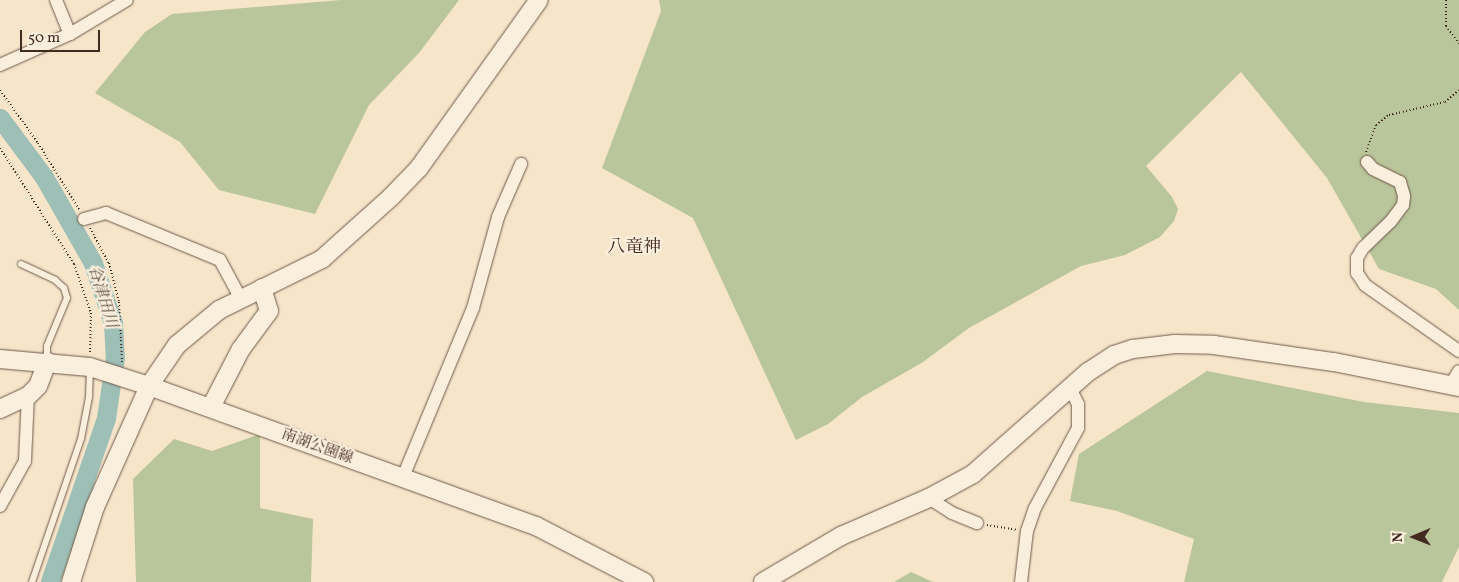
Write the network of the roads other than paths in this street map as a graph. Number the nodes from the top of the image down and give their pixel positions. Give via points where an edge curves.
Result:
1 (56, 0) edge
2 (127, 0) edge
3 (539, 0) edge
4 (70, 34) junction
5 (0, 65) edge
6 (1366, 162) road end
7 (521, 164) dead end
8 (84, 219) dead end
9 (21, 264) dead end
10 (262, 288) junction
11 (241, 299) junction
12 (1459, 351) edge
13 (0, 359) edge
14 (47, 362) junction
15 (90, 367) junction
16 (1456, 382) edge
17 (149, 386) junction
18 (1070, 388) junction
19 (28, 396) junction
20 (211, 407) junction
21 (0, 409) edge
22 (403, 477) junction
23 (929, 498) junction
24 (0, 506) edge
25 (977, 523) road end
26 (32, 582) edge
27 (71, 582) edge
28 (644, 582) edge
29 (762, 582) edge
30 (1021, 582) edge

1 - 4 street
2 - 4 street
3 - 10 street via 418,168 391,197 322,259
4 - 5 street
6 - 12 street via 1372,169 1400,182 1404,196 1403,205 1390,222 1362,248 1357,258 1357,273 1365,285
7 - 22 street via 498,217 473,308
8 - 11 street via 106,213 220,260
9 - 14 lane via 55,280 64,288 67,298 47,346
10 - 11 street
10 - 20 street via 270,310 241,349
11 - 17 street via 219,310 177,345
13 - 14 street, 南湖公園線
14 - 15 street, 南湖公園線
14 - 19 street via 38,386
15 - 17 street, 南湖公園線
15 - 26 lane via 90,397 81,438
16 - 18 street via 1214,345 1175,344 1133,349 1114,356
17 - 20 street, 南湖公園線
17 - 27 street via 95,507
18 - 23 street via 972,474
18 - 30 street via 1078,404 1078,428 1035,508 1027,531
19 - 21 street
19 - 24 street via 26,460
20 - 22 street, 南湖公園線
22 - 28 street, 南湖公園線 via 536,526
23 - 25 street via 952,514
23 - 29 street via 841,536

